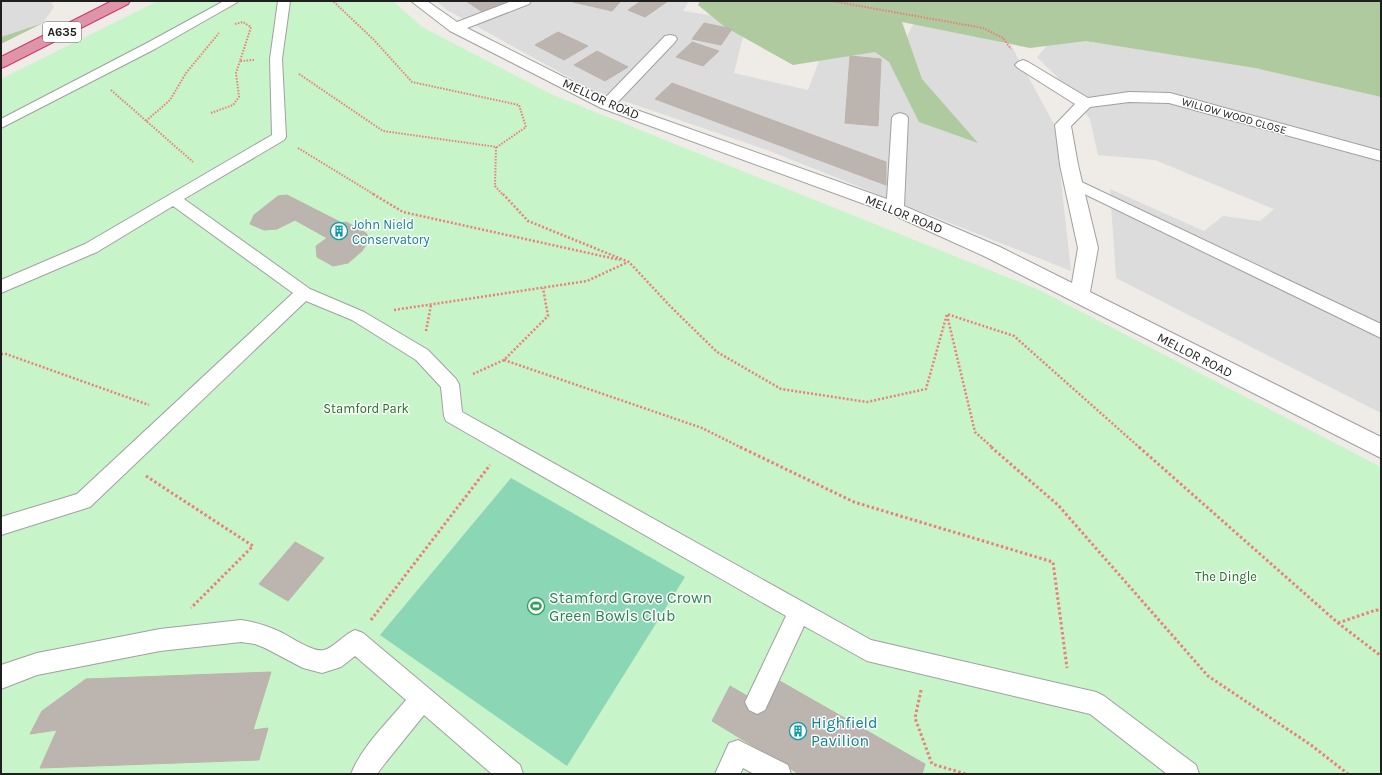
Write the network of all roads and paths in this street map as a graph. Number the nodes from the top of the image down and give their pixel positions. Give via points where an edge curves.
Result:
1 (123, 1) edge
2 (232, 1) edge
3 (284, 1) edge
4 (333, 1) edge
5 (418, 1) edge
6 (524, 1) edge
7 (832, 1) edge
8 (231, 24) dead end
9 (455, 28) junction
10 (225, 29) dead end
11 (670, 39) dead end
12 (276, 58) junction
13 (240, 61) junction
14 (1, 63) edge
15 (1024, 65) joint
16 (94, 76) junction
17 (1085, 103) junction
18 (607, 105) junction
19 (211, 113) dead end
20 (900, 118) dead end
21 (146, 120) junction
22 (1, 124) edge
23 (279, 137) junction
24 (496, 147) junction
25 (1381, 156) edge
26 (229, 167) junction
27 (1073, 183) junction
28 (174, 199) junction
29 (895, 209) junction
30 (629, 262) junction
31 (1, 287) edge
32 (542, 288) junction
33 (304, 293) junction
34 (1078, 296) junction
35 (947, 314) junction
36 (358, 316) junction
37 (1381, 331) edge
38 (1, 354) edge
39 (504, 360) junction
40 (450, 384) junction
41 (176, 414) junction
42 (505, 446) junction
43 (1381, 448) edge
44 (125, 462) junction
45 (1, 526) edge
46 (1381, 611) edge
47 (799, 612) junction
48 (1338, 623) junction
49 (160, 640) junction
50 (355, 641) junction
51 (1381, 656) edge
52 (926, 664) junction
53 (1, 677) edge
54 (423, 698) junction
55 (1071, 698) junction
56 (758, 702) dead end
57 (1342, 772) edge
58 (363, 774) edge
59 (511, 774) edge
60 (727, 774) edge
61 (779, 774) edge
62 (966, 774) edge
63 (1187, 774) edge
64 (1348, 774) edge

1 - 14 highway, A635
2 - 16 lane
3 - 12 lane
4 - 24 path via 374,40 412,82 519,105 526,127
5 - 9 street, MELLOR ROAD
6 - 9 street
7 - 15 path via 983,28 1003,38
8 - 13 path via 243,22 250,27
9 - 18 street, MELLOR ROAD
10 - 21 path via 186,73 170,100
11 - 18 street
12 - 13 path
12 - 23 lane
12 - 24 path via 383,131
13 - 19 path via 236,73 239,97 233,105
15 - 17 street
16 - 21 path
16 - 22 lane
17 - 25 street, WILLOW WOOD CLOSE via 1129,97 1170,98
17 - 27 street via 1063,126
18 - 29 street, MELLOR ROAD
20 - 29 street
21 - 26 path via 196,164
23 - 26 lane
23 - 30 path via 403,212
24 - 30 path via 495,186 528,221
26 - 28 lane
27 - 34 street via 1088,248
27 - 37 lane
28 - 31 lane via 90,248
28 - 33 lane
29 - 34 street, MELLOR ROAD via 993,252
30 - 32 path via 587,281
30 - 35 path via 717,352 781,389 867,402 926,389
32 - 36 path
32 - 39 path via 548,316
33 - 36 lane
33 - 41 lane
34 - 43 street, MELLOR ROAD
35 - 48 path via 1014,336
35 - 57 path via 975,432 1058,505 1208,676 1311,745
36 - 40 lane via 422,355
38 - 41 path
39 - 40 path
39 - 55 path via 702,428 854,502 1054,562
40 - 42 lane via 453,416
41 - 44 lane
42 - 47 lane
42 - 50 path
44 - 45 lane via 83,501
44 - 49 path via 253,546
46 - 48 path via 1376,610
47 - 52 lane via 867,650
47 - 56 lane
48 - 51 path
49 - 50 lane via 242,631 271,639 311,660 322,662 333,659
49 - 53 lane via 36,664
50 - 54 lane
52 - 55 lane
52 - 62 path via 915,718 932,764
54 - 58 lane via 377,753
54 - 59 lane
55 - 63 lane via 1096,704
57 - 64 path
60 - 61 lane via 738,752

